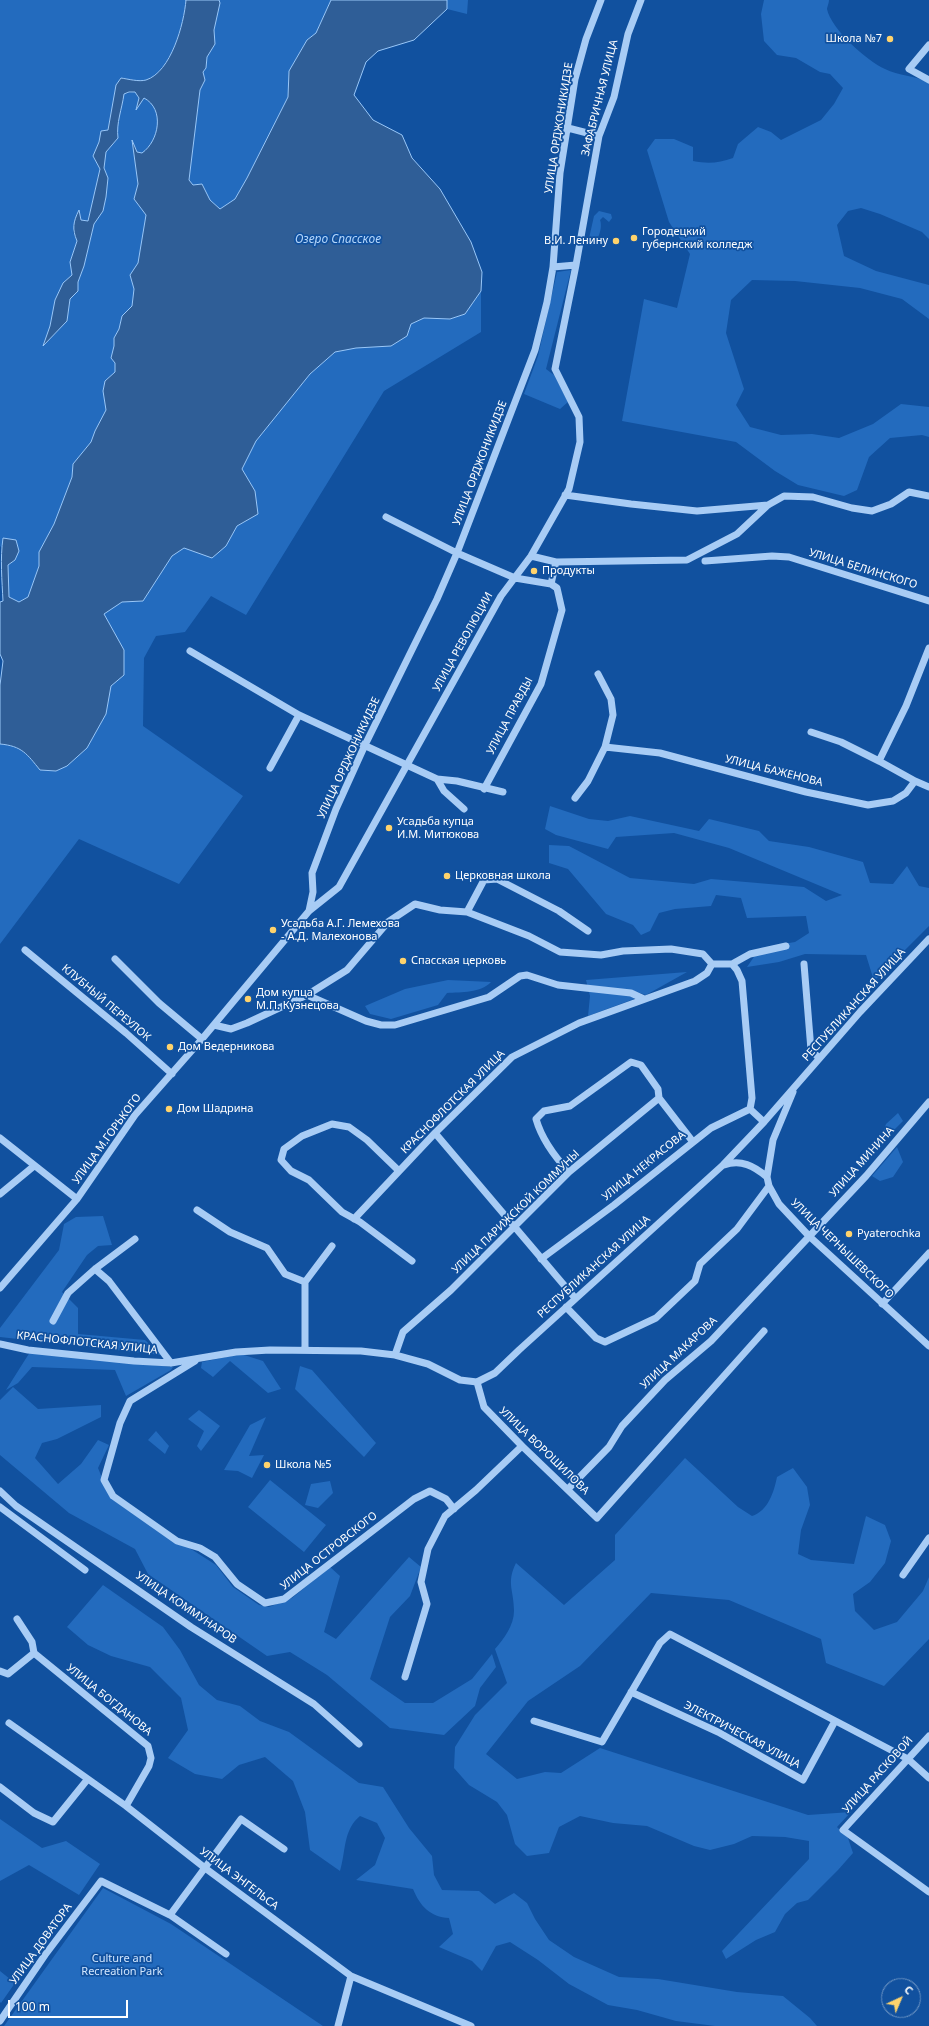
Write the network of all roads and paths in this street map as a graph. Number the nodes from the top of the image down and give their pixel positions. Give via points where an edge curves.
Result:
1 (601, 0) edge
2 (642, 0) edge
3 (929, 45) edge
4 (929, 80) edge
5 (568, 128) junction
6 (600, 136) junction
7 (576, 265) junction
8 (553, 267) junction
9 (555, 369) joint
10 (565, 495) junction
11 (929, 496) edge
12 (768, 505) junction
13 (386, 517) dead end
14 (457, 553) junction
15 (531, 556) junction
16 (705, 561) dead end
17 (556, 562) junction
18 (515, 578) junction
19 (551, 584) junction
20 (929, 601) edge
21 (929, 648) edge
22 (190, 651) dead end
23 (598, 674) dead end
24 (299, 715) junction
25 (811, 732) dead end
26 (365, 744) junction
27 (605, 747) junction
28 (879, 761) junction
29 (408, 764) junction
30 (270, 768) dead end
31 (437, 779) junction
32 (915, 781) junction
33 (929, 787) edge
34 (484, 788) junction
35 (503, 792) dead end
36 (575, 798) dead end
37 (464, 808) dead end
38 (309, 911) junction
39 (467, 912) junction
40 (588, 931) dead end
41 (929, 939) edge
42 (786, 946) dead end
43 (25, 950) dead end
44 (115, 959) dead end
45 (712, 964) junction
46 (732, 964) junction
47 (804, 964) dead end
48 (307, 995) junction
49 (644, 999) junction
50 (214, 1025) junction
51 (202, 1039) junction
52 (819, 1058) junction
53 (172, 1074) junction
54 (795, 1086) junction
55 (659, 1098) junction
56 (929, 1102) edge
57 (750, 1109) junction
58 (764, 1122) junction
59 (435, 1133) junction
60 (0, 1138) edge
61 (692, 1142) junction
62 (723, 1165) junction
63 (34, 1166) junction
64 (399, 1171) junction
65 (569, 1172) junction
66 (767, 1177) junction
67 (769, 1186) junction
68 (0, 1194) edge
69 (77, 1199) junction
70 (197, 1210) dead end
71 (354, 1219) junction
72 (514, 1226) junction
73 (809, 1236) junction
74 (135, 1239) dead end
75 (332, 1246) dead end
76 (929, 1253) edge
77 (541, 1259) junction
78 (412, 1261) dead end
79 (95, 1269) junction
80 (306, 1282) junction
81 (0, 1288) edge
82 (575, 1298) junction
83 (882, 1304) junction
84 (566, 1307) junction
85 (53, 1321) dead end
86 (764, 1331) dead end
87 (0, 1344) edge
88 (929, 1346) edge
89 (305, 1350) junction
90 (395, 1355) junction
91 (197, 1360) junction
92 (171, 1363) junction
93 (477, 1382) junction
94 (522, 1446) junction
95 (104, 1480) joint
96 (568, 1489) junction
97 (0, 1491) edge
98 (0, 1507) edge
99 (454, 1509) junction
100 (929, 1538) edge
101 (85, 1570) dead end
102 (903, 1576) dead end
103 (17, 1619) dead end
104 (34, 1653) junction
105 (0, 1671) edge
106 (405, 1677) dead end
107 (631, 1692) junction
108 (534, 1721) dead end
109 (836, 1721) junction
110 (9, 1723) dead end
111 (929, 1736) edge
112 (360, 1744) dead end
113 (908, 1759) junction
114 (929, 1778) edge
115 (87, 1780) junction
116 (0, 1787) edge
117 (126, 1806) junction
118 (284, 1849) dead end
119 (205, 1868) junction
120 (929, 1892) edge
121 (170, 1916) junction
122 (226, 1954) dead end
123 (351, 1976) junction
124 (0, 2021) edge
125 (338, 2026) edge
126 (470, 2026) edge

1 - 5 street, УЛИЦА ОРДЖОНИКИДЗЕ via 575,79
2 - 6 street, ЗАФАБРИЧНАЯ УЛИЦА via 628,34 614,97
3 - 4 street via 909,69
5 - 6 street
5 - 8 street, УЛИЦА ОРДЖОНИКИДЗЕ via 560,173
6 - 7 street, ЗАФАБРИЧНАЯ УЛИЦА
7 - 8 street
7 - 9 street, ЗАФАБРИЧНАЯ УЛИЦА
8 - 14 street, УЛИЦА ОРДЖОНИКИДЗЕ via 535,350
9 - 10 street, УЛИЦА РЕВОЛЮЦИИ via 579,417 580,442 569,489
10 - 12 street via 697,511
10 - 15 street, УЛИЦА РЕВОЛЮЦИИ
11 - 12 street via 909,492 891,504 872,511 813,497 784,496
12 - 17 street via 737,534 687,560
13 - 14 street
14 - 18 street
14 - 26 street, УЛИЦА ОРДЖОНИКИДЗЕ
15 - 17 street
15 - 18 street, УЛИЦА РЕВОЛЮЦИИ
16 - 20 street, УЛИЦА БЕЛИНСКОГО via 790,557
17 - 19 street
18 - 19 street
18 - 29 street, УЛИЦА РЕВОЛЮЦИИ via 501,596
19 - 34 street, УЛИЦА ПРАВДЫ via 557,588 562,610 541,684
21 - 28 street via 906,706
22 - 24 street
23 - 27 street via 611,698 613,715
24 - 26 street
24 - 30 street
25 - 28 street via 841,742
26 - 29 street
26 - 38 street, УЛИЦА ОРДЖОНИКИДЗЕ via 336,809 312,873 313,892
27 - 32 street, УЛИЦА БАЖЕНОВА via 660,753 806,792 868,805 893,801 906,793
27 - 36 street via 588,781
28 - 32 street
29 - 31 street
29 - 38 street, УЛИЦА РЕВОЛЮЦИИ via 339,887
31 - 34 street
31 - 37 street via 444,791
32 - 33 street
34 - 35 street
38 - 50 street, УЛИЦА М.ГОРЬКОГО
39 - 40 street via 484,880 498,879 559,911
39 - 45 street via 529,936 560,952 601,955 623,951 671,949 703,954
39 - 48 street via 440,910 415,904 388,922 347,970
41 - 52 street, РЕСПУБЛИКАНСКАЯ УЛИЦА
42 - 46 street via 750,954
43 - 53 street, КЛУБНЫЙ ПЕРЕУЛОК
44 - 51 street via 159,1003
45 - 46 street
45 - 49 street, КРАСНОФЛОТСКАЯ УЛИЦА via 708,973 695,981
46 - 57 street via 742,981 752,1098
47 - 52 street via 811,1050
48 - 49 street via 381,1025 395,1025 489,997 520,976 527,975 558,985 631,993
48 - 50 street via 231,1029
49 - 59 street, КРАСНОФЛОТСКАЯ УЛИЦА via 579,1023 512,1057
50 - 51 street, УЛИЦА М.ГОРЬКОГО
51 - 53 street, УЛИЦА М.ГОРЬКОГО
52 - 54 street, РЕСПУБЛИКАНСКАЯ УЛИЦА
53 - 69 street, УЛИЦА М.ГОРЬКОГО via 135,1115
54 - 58 street, РЕСПУБЛИКАНСКАЯ УЛИЦА
54 - 66 street, УЛИЦА ЧЕРНЫШЕВСКОГО via 773,1140
55 - 61 street
55 - 65 street, УЛИЦА ПАРИЖСКОЙ КОММУНЫ
55 - 65 street via 658,1089 641,1066 631,1062 570,1106 539,1114 536,1119 540,1131 553,1154
56 - 73 street, УЛИЦА МИНИНА via 866,1176
57 - 58 street
57 - 61 street, УЛИЦА НЕКРАСОВА via 730,1118
58 - 62 street, РЕСПУБЛИКАНСКАЯ УЛИЦА
59 - 64 street, КРАСНОФЛОТСКАЯ УЛИЦА
59 - 72 street
60 - 63 street
61 - 77 street, УЛИЦА НЕКРАСОВА via 614,1206
62 - 66 street via 742,1163
62 - 82 street, РЕСПУБЛИКАНСКАЯ УЛИЦА
63 - 68 street
63 - 69 street
64 - 71 street, КРАСНОФЛОТСКАЯ УЛИЦА
64 - 71 street via 367,1140 349,1127 332,1124 302,1136 284,1149 281,1160 291,1171 309,1180 342,1212
65 - 72 street, УЛИЦА ПАРИЖСКОЙ КОММУНЫ
66 - 67 street, УЛИЦА ЧЕРНЫШЕВСКОГО
67 - 73 street, УЛИЦА ЧЕРНЫШЕВСКОГО via 779,1204
67 - 84 street via 738,1229 700,1264 695,1281 656,1318 605,1342 596,1338
69 - 81 street, УЛИЦА М.ГОРЬКОГО
70 - 80 street via 230,1232 267,1248 285,1274
71 - 78 street
72 - 77 street
72 - 90 street, УЛИЦА ПАРИЖСКОЙ КОММУНЫ via 451,1290 403,1332
73 - 83 street, УЛИЦА ЧЕРНЫШЕВСКОГО
73 - 96 street, УЛИЦА МАКАРОВА via 711,1341 665,1380 622,1426 609,1447
74 - 79 street
75 - 80 street
76 - 83 street
77 - 82 street
79 - 85 street via 68,1293
79 - 92 street, КРАСНОФЛОТСКАЯ УЛИЦА via 109,1281
80 - 89 street
82 - 84 street, РЕСПУБЛИКАНСКАЯ УЛИЦА
83 - 88 street, УЛИЦА ЧЕРНЫШЕВСКОГО
84 - 93 street, РЕСПУБЛИКАНСКАЯ УЛИЦА via 496,1373
86 - 96 street, УЛИЦА ВОРОШИЛОВА via 597,1518
87 - 92 street, КРАСНОФЛОТСКАЯ УЛИЦА via 28,1350
89 - 90 street via 360,1351
89 - 91 street, КРАСНОФЛОТСКАЯ УЛИЦА via 236,1352
90 - 93 street via 428,1364 460,1380
91 - 92 street, КРАСНОФЛОТСКАЯ УЛИЦА
91 - 95 street, КРАСНОФЛОТСКАЯ УЛИЦА via 130,1401 120,1423
93 - 94 street, УЛИЦА ВОРОШИЛОВА via 484,1407
94 - 96 street, УЛИЦА ВОРОШИЛОВА
94 - 99 street
95 - 99 street, УЛИЦА ОСТРОВСКОГО via 113,1496 177,1541 200,1548 215,1557 237,1584 265,1603 284,1599 414,1499 430,1491 446,1499
97 - 112 street, УЛИЦА КОММУНАРОВ via 16,1506 191,1627 314,1704
98 - 101 street
99 - 106 street via 445,1516 428,1549 421,1582 427,1604
100 - 102 street
103 - 104 street via 32,1642
104 - 105 street via 8,1674
104 - 117 street, УЛИЦА БОГДАНОВА via 148,1746 151,1758
107 - 108 street via 602,1742
107 - 109 street via 660,1643 670,1634
107 - 109 street, ЭЛЕКТРИЧЕСКАЯ УЛИЦА via 718,1732 803,1780
109 - 113 street
110 - 115 street, УЛИЦА ЭНГЕЛЬСА
111 - 113 street, УЛИЦА РАСКОВОЙ
113 - 114 street
113 - 120 street, УЛИЦА РАСКОВОЙ via 843,1830
115 - 116 street via 53,1822 34,1813
115 - 117 street, УЛИЦА ЭНГЕЛЬСА
117 - 119 street, УЛИЦА ЭНГЕЛЬСА
118 - 119 street via 241,1819
119 - 121 street
119 - 123 street, УЛИЦА ЭНГЕЛЬСА
121 - 122 street
121 - 124 street, УЛИЦА ДОВАТОРА via 101,1881 45,1955
123 - 125 street
123 - 126 street, УЛИЦА ЭНГЕЛЬСА

